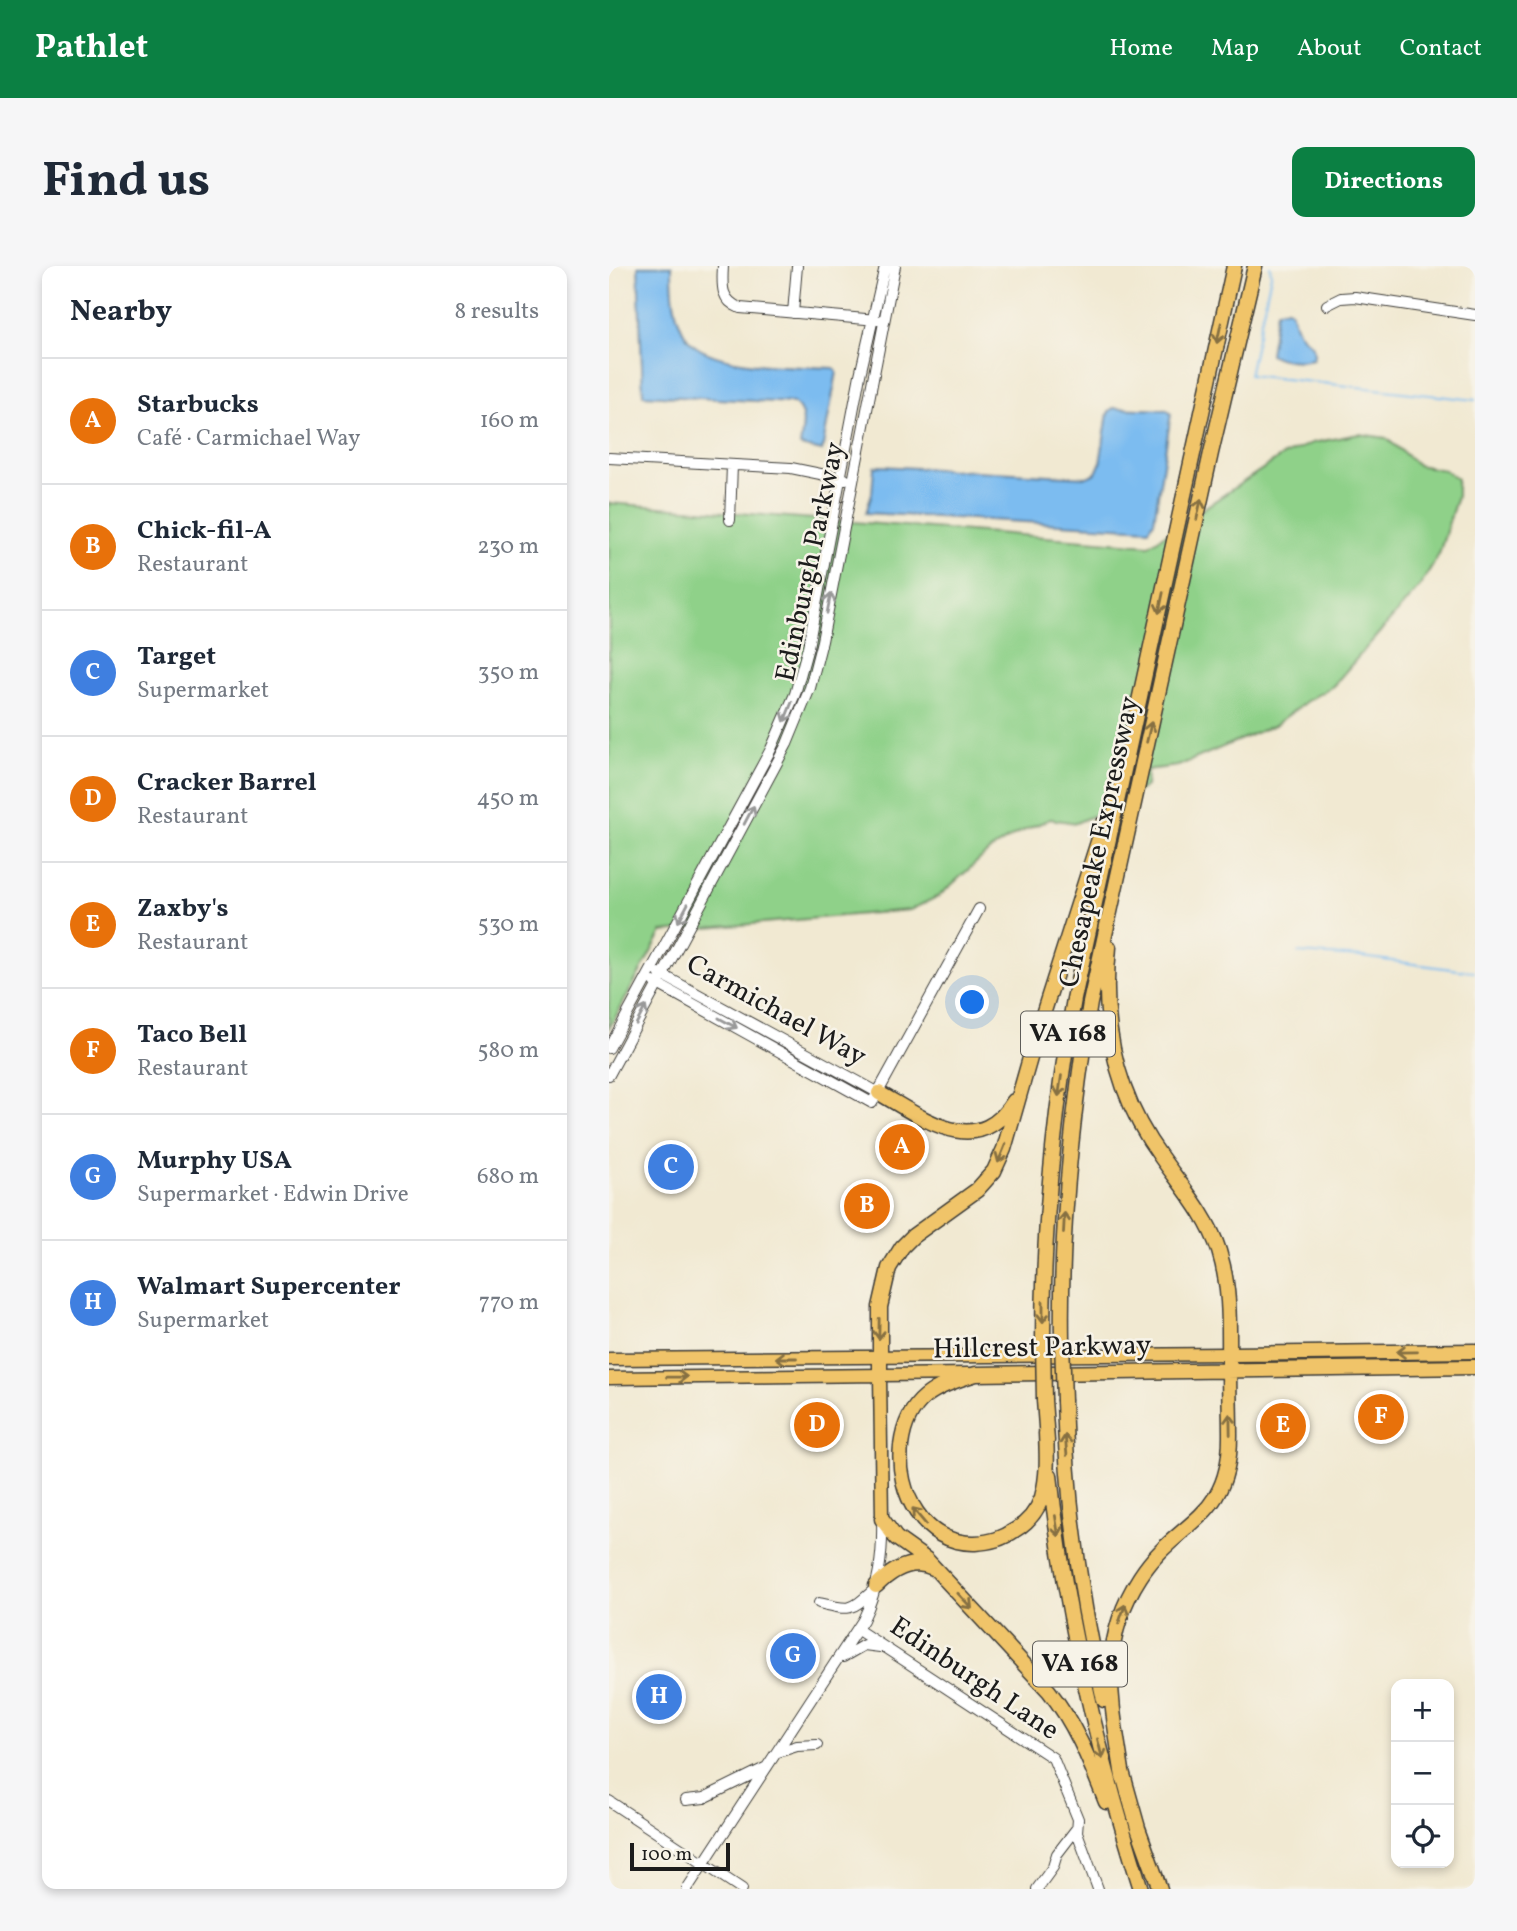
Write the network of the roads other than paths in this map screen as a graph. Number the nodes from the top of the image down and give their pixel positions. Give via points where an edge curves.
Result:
1 (723, 266) edge
2 (797, 266) edge
3 (885, 266) edge
4 (895, 266) edge
5 (1234, 266) edge
6 (1255, 266) edge
7 (1327, 305) dead end
8 (793, 313) junction
9 (1475, 315) edge
10 (879, 320) junction
11 (609, 458) edge
12 (732, 465) junction
13 (841, 478) junction
14 (853, 481) junction
15 (730, 520) dead end
16 (1132, 731) junction
17 (1129, 822) junction
18 (979, 909) dead end
19 (650, 974) junction
20 (660, 980) junction
21 (609, 1048) edge
22 (609, 1075) edge
23 (1022, 1088) junction
24 (875, 1098) junction
25 (1475, 1351) edge
26 (1229, 1354) junction
27 (879, 1357) junction
28 (609, 1359) edge
29 (1475, 1367) edge
30 (1229, 1371) junction
31 (976, 1374) junction
32 (880, 1375) junction
33 (609, 1378) edge
34 (1046, 1433) junction
35 (883, 1520) junction
36 (937, 1570) junction
37 (876, 1587) junction
38 (818, 1603) dead end
39 (858, 1630) junction
40 (887, 1649) junction
41 (837, 1661) junction
42 (817, 1745) dead end
43 (778, 1752) junction
44 (768, 1767) junction
45 (1123, 1777) junction
46 (686, 1800) dead end
47 (609, 1801) edge
48 (1077, 1828) junction
49 (704, 1864) junction
50 (687, 1889) edge
51 (742, 1889) edge
52 (1037, 1889) edge
53 (1098, 1889) edge
54 (1141, 1889) edge
55 (1160, 1889) edge

1 - 8 street via 722,292 730,304
2 - 8 street
3 - 10 street, Edinburgh Parkway
4 - 10 street, Edinburgh Parkway
5 -> 16 highway, Chesapeake Expressway / VA 168
17 -> 6 highway, Chesapeake Expressway / VA 168
7 - 9 street via 1355,297
8 - 10 street
10 - 13 street, Edinburgh Parkway
10 - 14 street, Edinburgh Parkway
11 - 12 street
12 - 13 street via 791,468
12 - 15 street
13 - 14 street
13 -> 19 street, Edinburgh Parkway via 795,694 771,749
20 -> 14 street, Edinburgh Parkway via 802,711 819,653
16 - 23 highway
16 -> 34 highway, Chesapeake Expressway / VA 168, bridge via 1065,1051 1050,1178 1043,1304
17 - 26 highway via 1105,980 1110,1043 1132,1111 1205,1220 1219,1250 1228,1292
45 -> 17 highway, Chesapeake Expressway / VA 168, bridge via 1085,1605 1068,1464 1062,1340 1065,1194 1078,1075
18 - 24 street
19 - 20 street, Carmichael Way
19 - 21 street, Edinburgh Parkway
22 -> 20 street, Edinburgh Parkway
20 - 24 street, Carmichael Way
23 - 24 highway via 1007,1112 979,1131 938,1127
23 -> 27 highway via 995,1171 902,1247 889,1268 880,1307
25 -> 26 highway, Hillcrest Parkway
26 - 27 main road, Hillcrest Parkway
26 - 30 highway
27 -> 28 main road, Hillcrest Parkway
27 - 32 highway
29 - 30 highway, Hillcrest Parkway
30 - 31 highway, Hillcrest Parkway
45 -> 30 highway via 1110,1697 1115,1637 1127,1600 1145,1570 1208,1510 1221,1487 1230,1455
31 - 32 main road, Hillcrest Parkway
34 -> 31 highway via 1047,1470 1041,1500 1016,1530 989,1542 962,1543 925,1523 911,1506 901,1474 907,1422 936,1387
33 -> 32 main road, Hillcrest Parkway
32 - 35 main road
34 -> 54 highway, Chesapeake Expressway / VA 168 via 1080,1663
35 - 36 highway via 896,1538
35 - 37 street
36 - 37 highway via 921,1564 901,1567
36 -> 54 highway via 1063,1709 1083,1744
37 - 38 street via 849,1609
37 - 39 street
39 - 40 street, Edinburgh Lane
39 - 41 street
40 - 41 street via 864,1644
40 - 48 street, Edinburgh Lane via 1050,1754 1075,1812
41 - 43 street
42 - 43 street via 797,1745
43 - 44 street
44 - 46 street via 704,1798
44 - 49 street
45 - 55 highway, Chesapeake Expressway / VA 168
47 - 49 street
48 - 52 street
48 - 53 street, Edinburgh Lane
49 - 50 street
49 - 51 street

